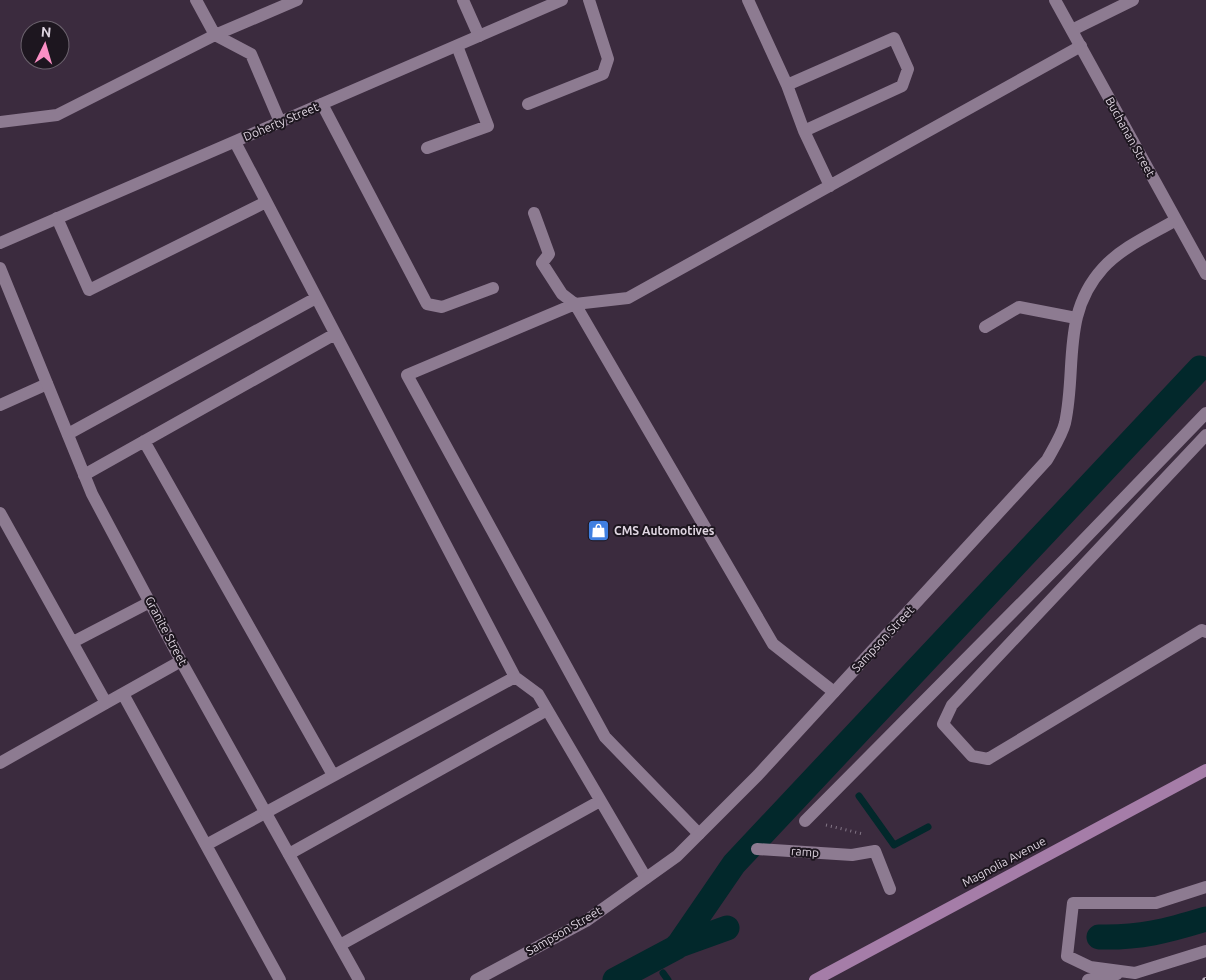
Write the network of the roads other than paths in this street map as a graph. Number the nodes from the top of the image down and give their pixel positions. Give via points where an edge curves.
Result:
1 (196, 0) edge
2 (297, 0) edge
3 (463, 0) edge
4 (562, 0) edge
5 (589, 0) edge
6 (748, 0) edge
7 (1055, 0) edge
8 (1133, 0) edge
9 (1072, 30) junction
10 (215, 35) junction
11 (479, 36) junction
12 (456, 46) junction
13 (1081, 46) junction
14 (787, 84) junction
15 (322, 104) junction
16 (528, 104) dead end
17 (0, 122) edge
18 (280, 122) junction
19 (804, 131) junction
20 (234, 142) junction
21 (427, 148) dead end
22 (830, 186) junction
23 (266, 202) junction
24 (534, 213) dead end
25 (57, 218) junction
26 (1176, 220) junction
27 (0, 243) edge
28 (0, 268) edge
29 (1206, 274) edge
30 (493, 288) dead end
31 (316, 298) junction
32 (575, 304) junction
33 (1076, 318) junction
34 (984, 327) dead end
35 (335, 334) junction
36 (47, 384) junction
37 (0, 405) edge
38 (1206, 413) edge
39 (68, 434) junction
40 (1206, 435) edge
41 (144, 441) junction
42 (84, 475) junction
43 (0, 513) edge
44 (150, 602) junction
45 (1206, 632) edge
46 (73, 642) junction
47 (182, 661) junction
48 (515, 677) junction
49 (834, 692) junction
50 (123, 694) junction
51 (106, 703) junction
52 (547, 710) junction
53 (0, 763) edge
54 (1206, 770) edge
55 (333, 775) junction
56 (600, 801) junction
57 (265, 811) junction
58 (805, 821) road end
59 (699, 834) junction
60 (206, 844) junction
61 (757, 849) dead end
62 (289, 854) junction
63 (646, 878) junction
64 (1206, 887) edge
65 (890, 888) dead end
66 (340, 945) junction
67 (1206, 951) edge
68 (1128, 972) junction
69 (280, 980) edge
70 (359, 980) edge
71 (476, 980) edge
72 (815, 980) edge
73 (1088, 980) edge

1 - 10 street
2 - 10 street
3 - 11 street
4 - 11 street, Doherty Street
5 - 16 street via 608,59 603,74
6 - 14 street
7 - 9 street, Buchanan Street
8 - 9 street
9 - 13 street, Buchanan Street
10 - 17 street via 57,115
10 - 18 street via 252,54
11 - 12 street, Doherty Street
12 - 15 street, Doherty Street
12 - 21 street via 488,126
13 - 22 street
13 - 26 street, Buchanan Street
14 - 19 street
14 - 19 street via 894,38 908,69 902,86
15 - 18 street, Doherty Street
15 - 30 street via 427,304 442,307
18 - 20 street, Doherty Street
19 - 22 street
20 - 23 street
20 - 25 street, Doherty Street
22 - 32 street via 628,298
23 - 25 street via 89,290
23 - 31 street
24 - 32 street via 549,254 542,263 562,294
25 - 27 street, Doherty Street
26 - 29 street, Buchanan Street
26 - 33 street, Sampson Street via 1134,244 1104,267 1084,294
28 - 36 street, Granite Street
31 - 35 street
31 - 39 street
32 - 49 street via 773,644
32 - 59 street via 406,375 605,737
33 - 34 street via 1019,307
33 - 49 street, Sampson Street via 1064,425 1047,460
35 - 41 street
35 - 48 street
36 - 37 street
36 - 39 street, Granite Street
38 - 58 street
39 - 42 street, Granite Street
40 - 45 street via 952,704 943,724 972,756 988,759 1202,630
41 - 42 street
41 - 55 street
42 - 44 street, Granite Street
43 - 46 street
44 - 46 street
44 - 47 street, Granite Street
46 - 51 street
47 - 50 street
47 - 57 street, Granite Street
48 - 52 street via 538,694
48 - 55 street
49 - 59 street, Sampson Street
50 - 51 street
50 - 60 street
51 - 53 street
52 - 56 street
52 - 62 street
54 - 72 main road, Magnolia Avenue
55 - 57 street
56 - 63 street
56 - 66 street
57 - 60 street
57 - 62 street, Granite Street
59 - 63 street, Sampson Street via 677,856
60 - 69 street
61 - 65 street, ramp via 852,855 875,851
62 - 66 street, Granite Street
63 - 71 street, Sampson Street via 586,921
64 - 68 street via 1156,903 1073,902 1067,956 1090,967
66 - 70 street, Granite Street
67 - 68 street via 1135,973
68 - 73 street

